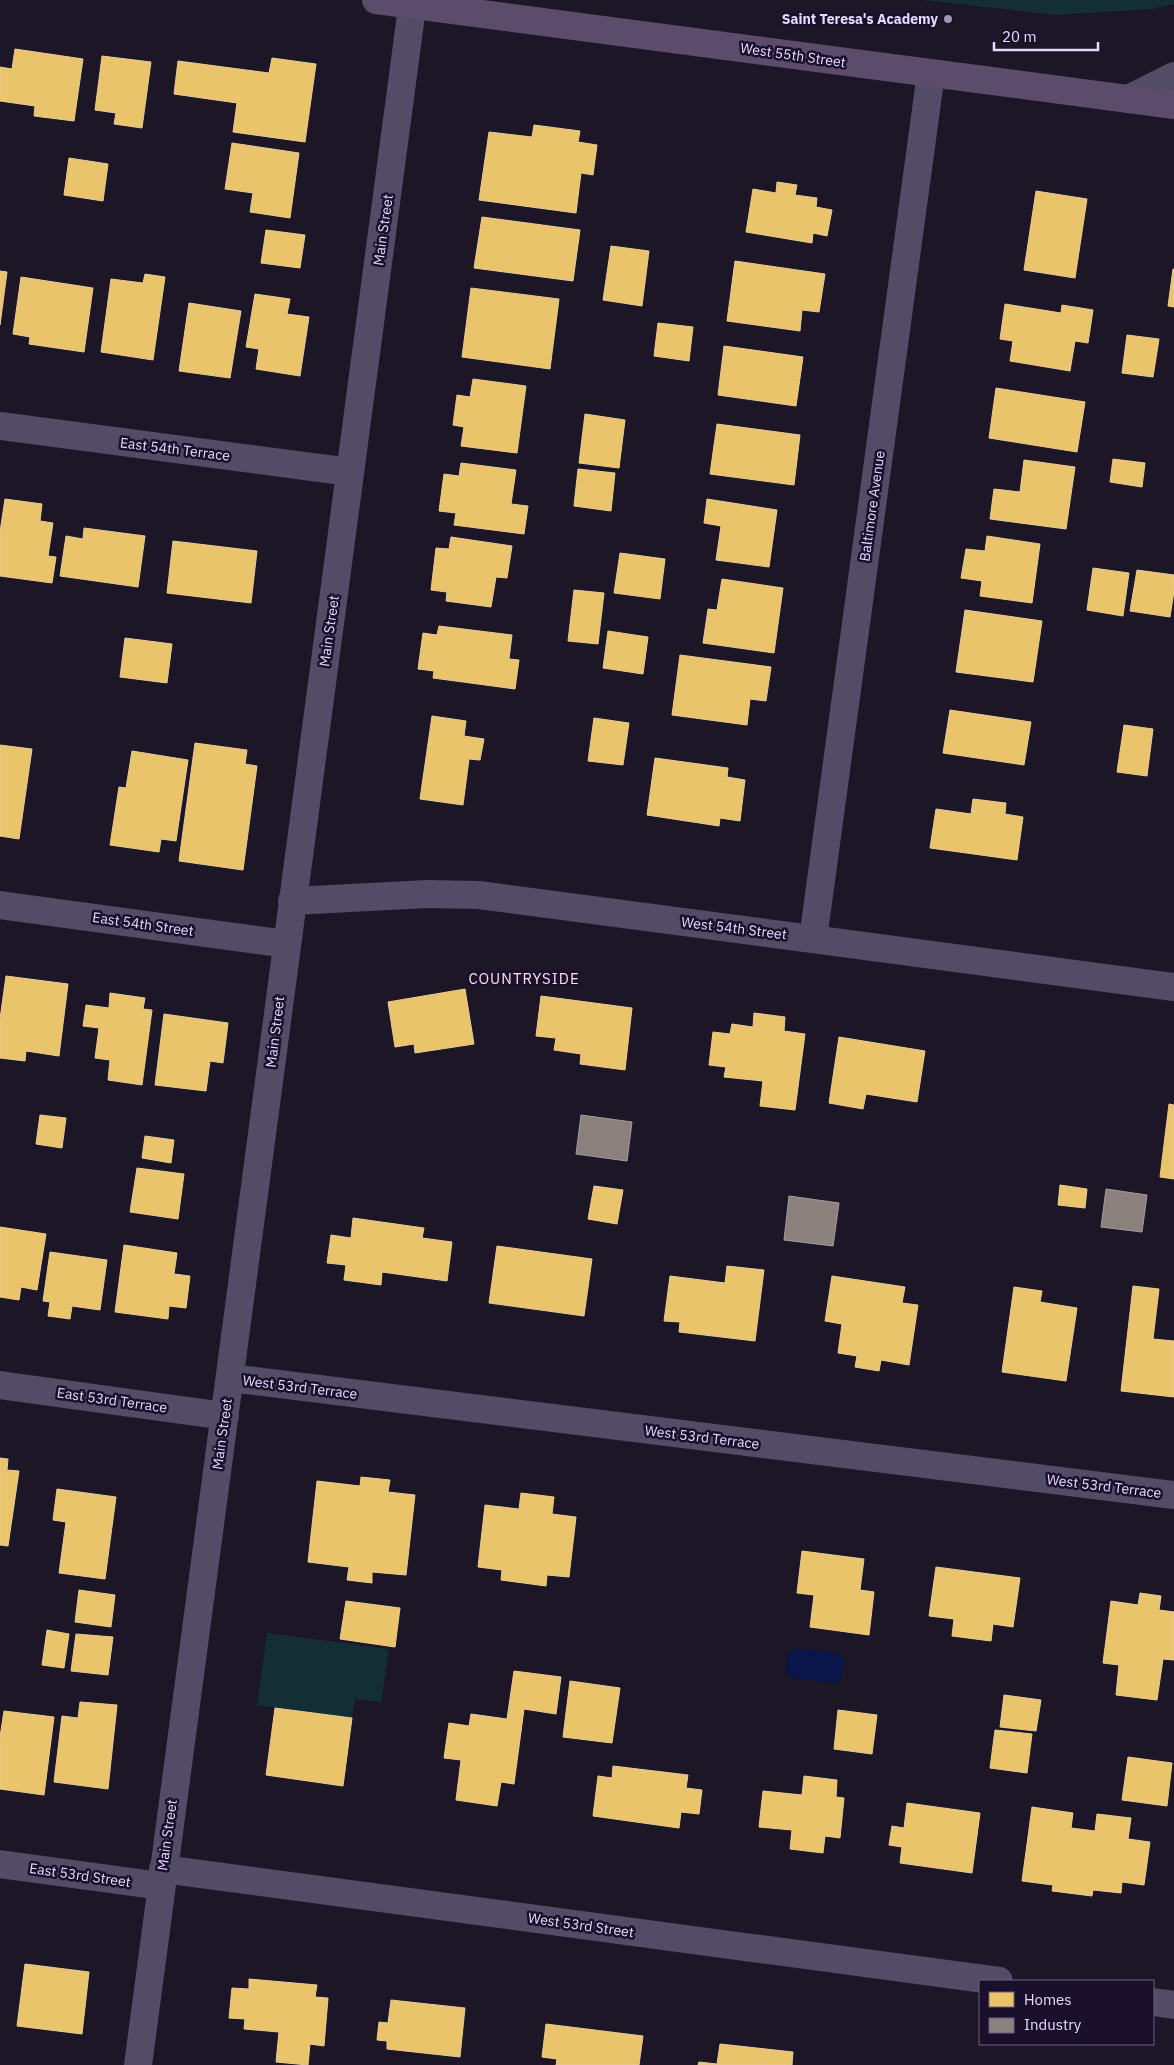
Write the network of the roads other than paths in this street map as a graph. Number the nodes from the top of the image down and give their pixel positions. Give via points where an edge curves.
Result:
1 (376, 0) edge
2 (413, 2) edge
3 (931, 73) junction
4 (1174, 76) edge
5 (1128, 99) junction
6 (1174, 105) edge
7 (0, 426) edge
8 (350, 472) junction
9 (292, 901) junction
10 (0, 905) edge
11 (813, 939) junction
12 (287, 944) junction
13 (1174, 987) edge
14 (230, 1378) junction
15 (0, 1385) edge
16 (225, 1416) junction
17 (1174, 1495) edge
18 (0, 1864) edge
19 (162, 1878) junction
20 (991, 1980) edge
21 (1154, 2002) edge
22 (1174, 2005) edge
23 (138, 2065) edge

1 - 2 main road, West 55th Street
2 - 3 main road, West 55th Street
2 - 8 street, Main Street
3 - 5 main road, West 55th Street
3 - 11 street, Baltimore Avenue
4 - 5 street
5 - 6 main road, West 55th Street
7 - 8 street, East 54th Terrace
8 - 9 street, Main Street
9 - 11 street, West 54th Street via 428,894 479,896
9 - 12 street, Main Street
10 - 12 street, East 54th Street
11 - 13 street, West 54th Street
12 - 14 street, Main Street
14 - 16 street, Main Street
14 - 17 street, West 53rd Terrace
15 - 16 street, East 53rd Terrace
16 - 19 street, Main Street
18 - 19 street, East 53rd Street
19 - 20 street, West 53rd Street
19 - 23 street, Main Street
21 - 22 street

